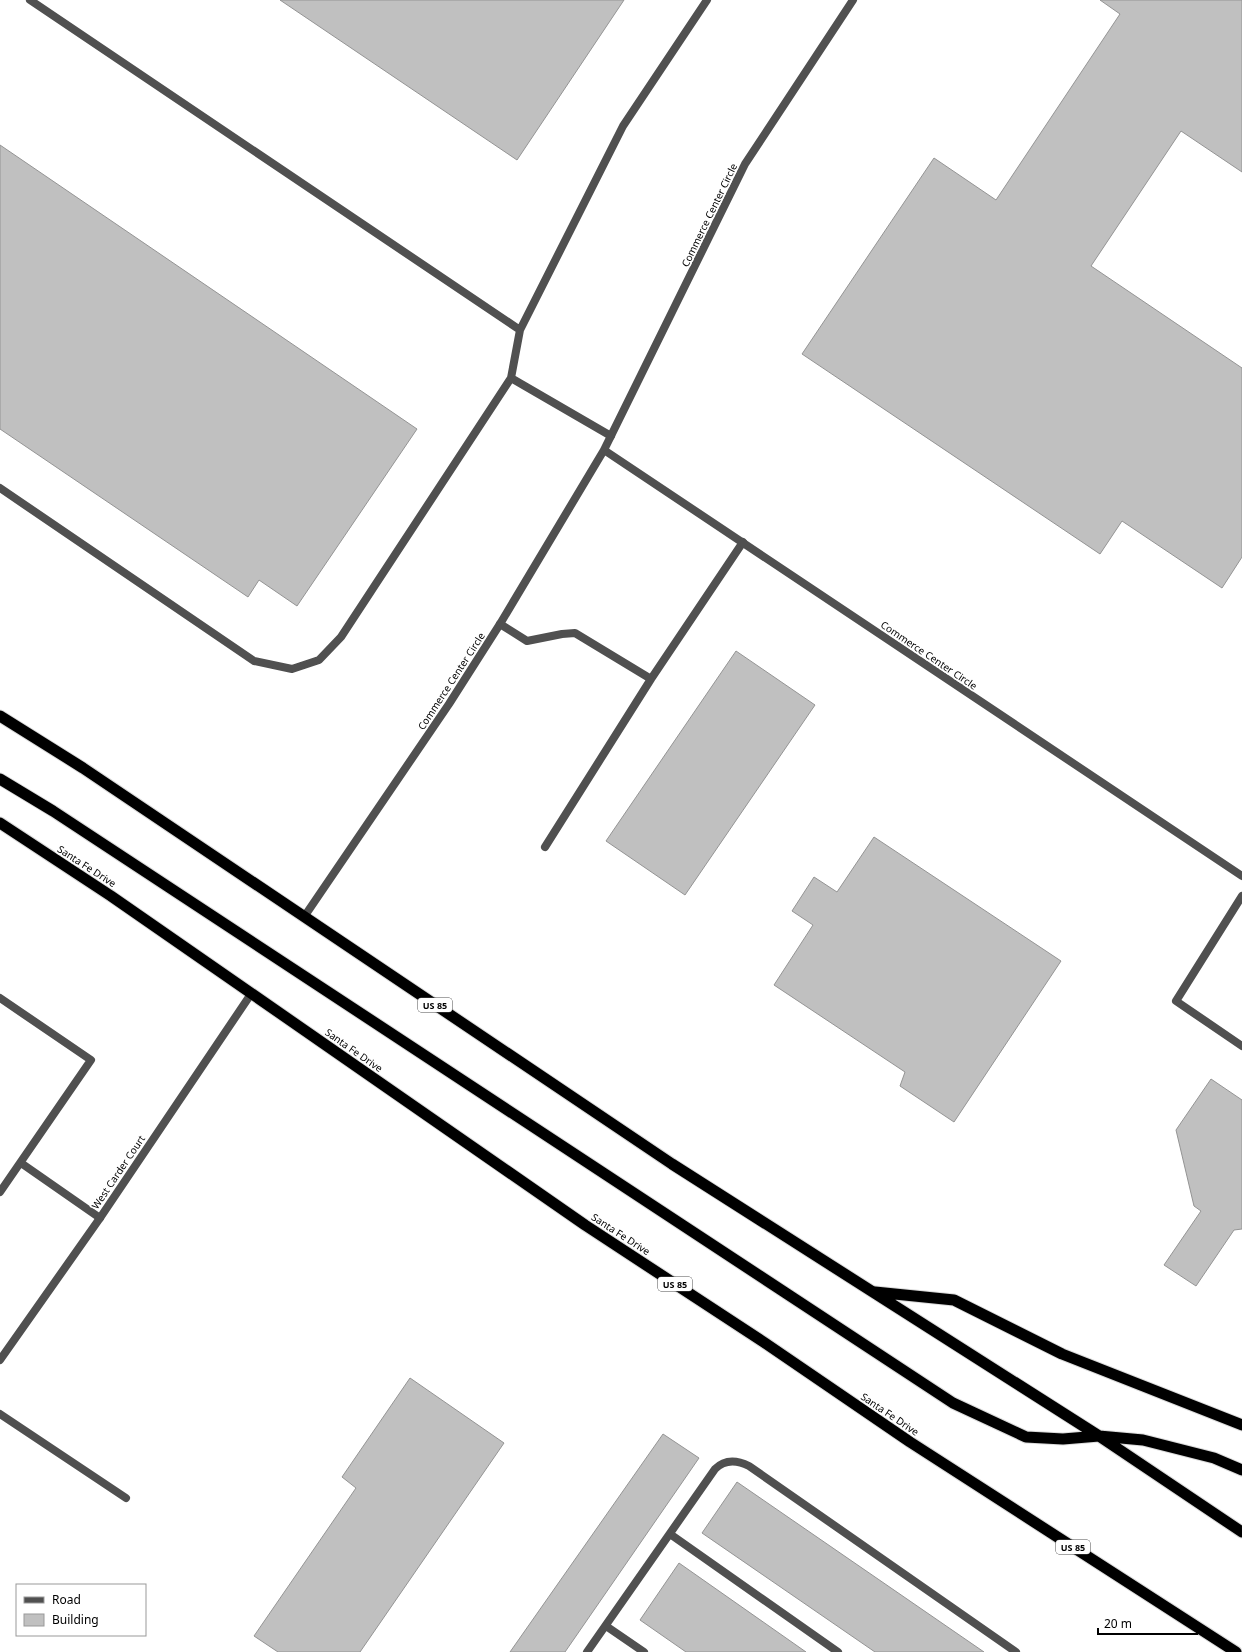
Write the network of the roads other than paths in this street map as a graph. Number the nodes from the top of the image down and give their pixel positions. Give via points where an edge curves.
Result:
1 (30, 0) edge
2 (707, 0) edge
3 (853, 0) edge
4 (520, 330) junction
5 (511, 378) junction
6 (611, 436) junction
7 (604, 450) junction
8 (0, 488) edge
9 (743, 542) junction
10 (500, 624) junction
11 (651, 679) junction
12 (0, 716) edge
13 (0, 779) edge
14 (0, 823) edge
15 (545, 847) dead end
16 (1242, 876) edge
17 (1242, 896) edge
18 (304, 916) junction
19 (251, 994) junction
20 (0, 998) edge
21 (1242, 1046) edge
22 (21, 1163) junction
23 (0, 1192) edge
24 (100, 1218) junction
25 (872, 1291) junction
26 (0, 1360) edge
27 (0, 1414) edge
28 (1242, 1425) edge
29 (1099, 1436) junction
30 (1242, 1470) edge
31 (126, 1498) dead end
32 (1242, 1532) edge
33 (670, 1534) junction
34 (606, 1626) junction
35 (588, 1652) edge
36 (644, 1652) edge
37 (838, 1652) edge
38 (1016, 1652) edge
39 (1236, 1652) edge

1 - 4 street
2 - 4 street via 623,126
3 - 6 street, Commerce Center Circle via 745,164
4 - 5 street
5 - 6 street
5 - 8 street via 341,637 319,660 292,669 254,661
6 - 7 street, Commerce Center Circle
7 - 9 street, Commerce Center Circle
7 - 10 street, Commerce Center Circle
9 - 11 street
9 - 16 street, Commerce Center Circle
10 - 11 street via 527,641 575,633
10 - 18 street, Commerce Center Circle via 449,704
11 - 15 street
12 - 18 highway, US 85 via 83,768
13 - 29 highway via 66,819 953,1403 1026,1437 1063,1440
14 - 19 highway, Santa Fe Drive / US 85 via 111,896
17 - 21 street via 1176,1001
18 - 25 highway, US 85 via 672,1164
19 - 24 street, West Carder Court
19 - 39 highway, Santa Fe Drive / US 85 via 586,1225 910,1442
20 - 22 street via 91,1060
22 - 23 street
22 - 24 street
24 - 26 street, West Carder Court
25 - 28 highway via 954,1300 1062,1354
25 - 29 highway, US 85
27 - 31 street
29 - 30 highway via 1143,1440 1214,1458
29 - 32 highway, US 85
33 - 34 street
33 - 37 street
33 - 38 street via 720,1463 740,1462 750,1466
34 - 35 street
34 - 36 street

